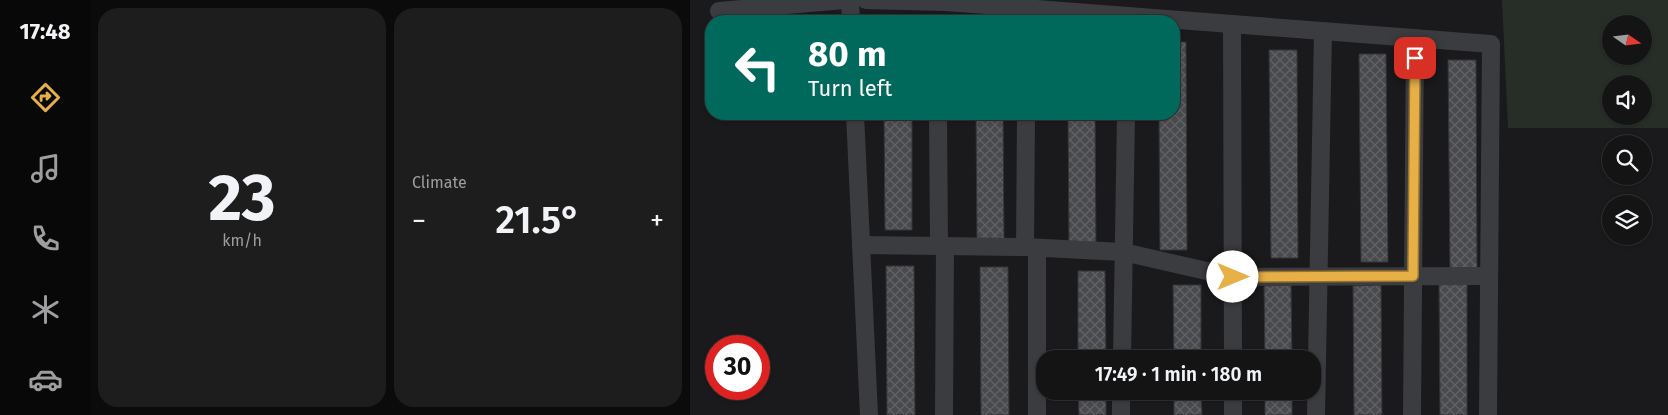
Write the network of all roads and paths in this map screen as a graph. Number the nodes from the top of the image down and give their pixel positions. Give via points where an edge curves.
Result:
1 (844, 0) edge
2 (850, 0) edge
3 (866, 0) edge
4 (946, 1) edge
5 (719, 11) dead end
6 (851, 15) edge
7 (1027, 15) edge
8 (1180, 22) edge
9 (1232, 24) junction
10 (1323, 31) junction
11 (1415, 38) junction
12 (855, 120) edge
13 (938, 120) edge
14 (1026, 120) edge
15 (1126, 120) edge
16 (861, 245) junction
17 (942, 246) junction
18 (1031, 248) junction
19 (1124, 252) junction
20 (1413, 276) junction
21 (1489, 276) junction
22 (1233, 277) junction
23 (1319, 277) junction
24 (1122, 350) edge
25 (1233, 350) edge
26 (1121, 400) edge
27 (1233, 400) edge
28 (868, 415) edge
29 (944, 415) edge
30 (1037, 415) edge
31 (1121, 415) edge
32 (1233, 415) edge
33 (1316, 415) edge
34 (1412, 415) edge
35 (1488, 415) edge

1 - 5 street
2 - 6 street
3 - 4 street
4 - 7 street
8 - 9 street
9 - 10 street
9 - 22 street
10 - 11 street
10 - 23 street
11 - 20 street
11 - 21 street via 1491,44
12 - 16 street
13 - 17 street
14 - 18 street
15 - 19 street
16 - 17 street
16 - 28 street
17 - 18 street
17 - 29 street
18 - 19 street
18 - 30 street
19 - 22 street
19 - 24 street
20 - 21 street
20 - 23 street
20 - 34 street
21 - 35 street
22 - 23 street
22 - 25 street
23 - 33 street
26 - 31 street
27 - 32 street

